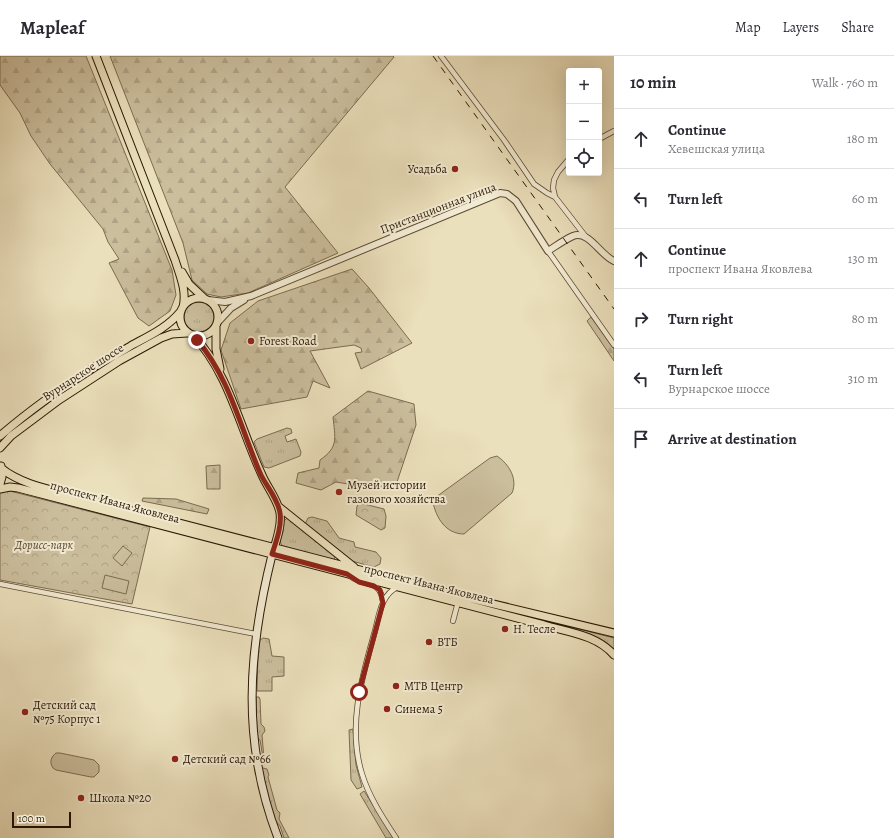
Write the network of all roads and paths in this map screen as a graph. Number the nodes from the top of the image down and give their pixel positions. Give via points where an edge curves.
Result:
1 (96, 56) edge
2 (441, 56) edge
3 (614, 131) edge
4 (602, 137) edge
5 (566, 163) edge
6 (555, 197) junction
7 (579, 233) junction
8 (548, 251) junction
9 (175, 260) junction
10 (614, 261) edge
11 (251, 296) junction
12 (206, 299) junction
13 (182, 309) junction
14 (217, 325) junction
15 (190, 334) junction
16 (614, 345) edge
17 (113, 360) junction
18 (222, 378) junction
19 (56, 397) junction
20 (0, 436) edge
21 (0, 448) edge
22 (1, 466) edge
23 (0, 484) edge
24 (0, 489) edge
25 (279, 507) junction
26 (273, 551) junction
27 (357, 569) junction
28 (347, 574) junction
29 (0, 584) edge
30 (398, 587) junction
31 (458, 602) junction
32 (383, 603) junction
33 (453, 621) dead end
34 (614, 633) edge
35 (256, 634) junction
36 (614, 655) edge
37 (278, 838) edge
38 (396, 838) edge

1 - 9 main road
2 - 6 street via 534,184
3 - 4 street
5 - 6 street via 554,180
6 - 7 street
7 - 8 street
7 - 10 street via 602,254
8 - 11 street, Пристанционная улица via 516,201 508,194 500,193
8 - 16 street, Пристанционная улица
9 - 12 main road via 189,284
9 - 13 main road via 185,296
11 - 12 street, Пристанционная улица via 225,302
11 - 14 street, Пристанционная улица via 231,308
12 - 13 main road via 191,300
12 - 14 main road via 216,307 219,317
13 - 15 main road via 180,323
13 - 17 main road, Вурнарское шоссе via 164,328
14 - 15 main road via 208,335 198,337
14 - 18 main road via 216,349
15 - 17 main road, Вурнарское шоссе via 172,334
15 - 18 main road via 211,357
17 - 19 main road, Вурнарское шоссе
18 - 25 main road via 262,475
19 - 20 main road, Вурнарское шоссе
19 - 21 main road, Вурнарское шоссе
22 - 23 main road
22 - 26 main road, проспект Ивана Яковлева via 16,478 49,489
24 - 26 main road, проспект Ивана Яковлева via 18,488
25 - 26 main road via 281,518
25 - 27 main road
26 - 27 main road, проспект Ивана Яковлева
26 - 28 main road, проспект Ивана Яковлева
26 - 35 main road
27 - 34 main road, проспект Ивана Яковлева
28 - 30 main road, проспект Ивана Яковлева
28 - 32 street via 380,590
29 - 35 street
30 - 31 main road, проспект Ивана Яковлева
30 - 32 street via 390,591
31 - 33 street
31 - 36 main road, проспект Ивана Яковлева via 589,637
32 - 38 street via 355,718 359,764 365,783
35 - 37 main road via 252,677 252,723 264,793

